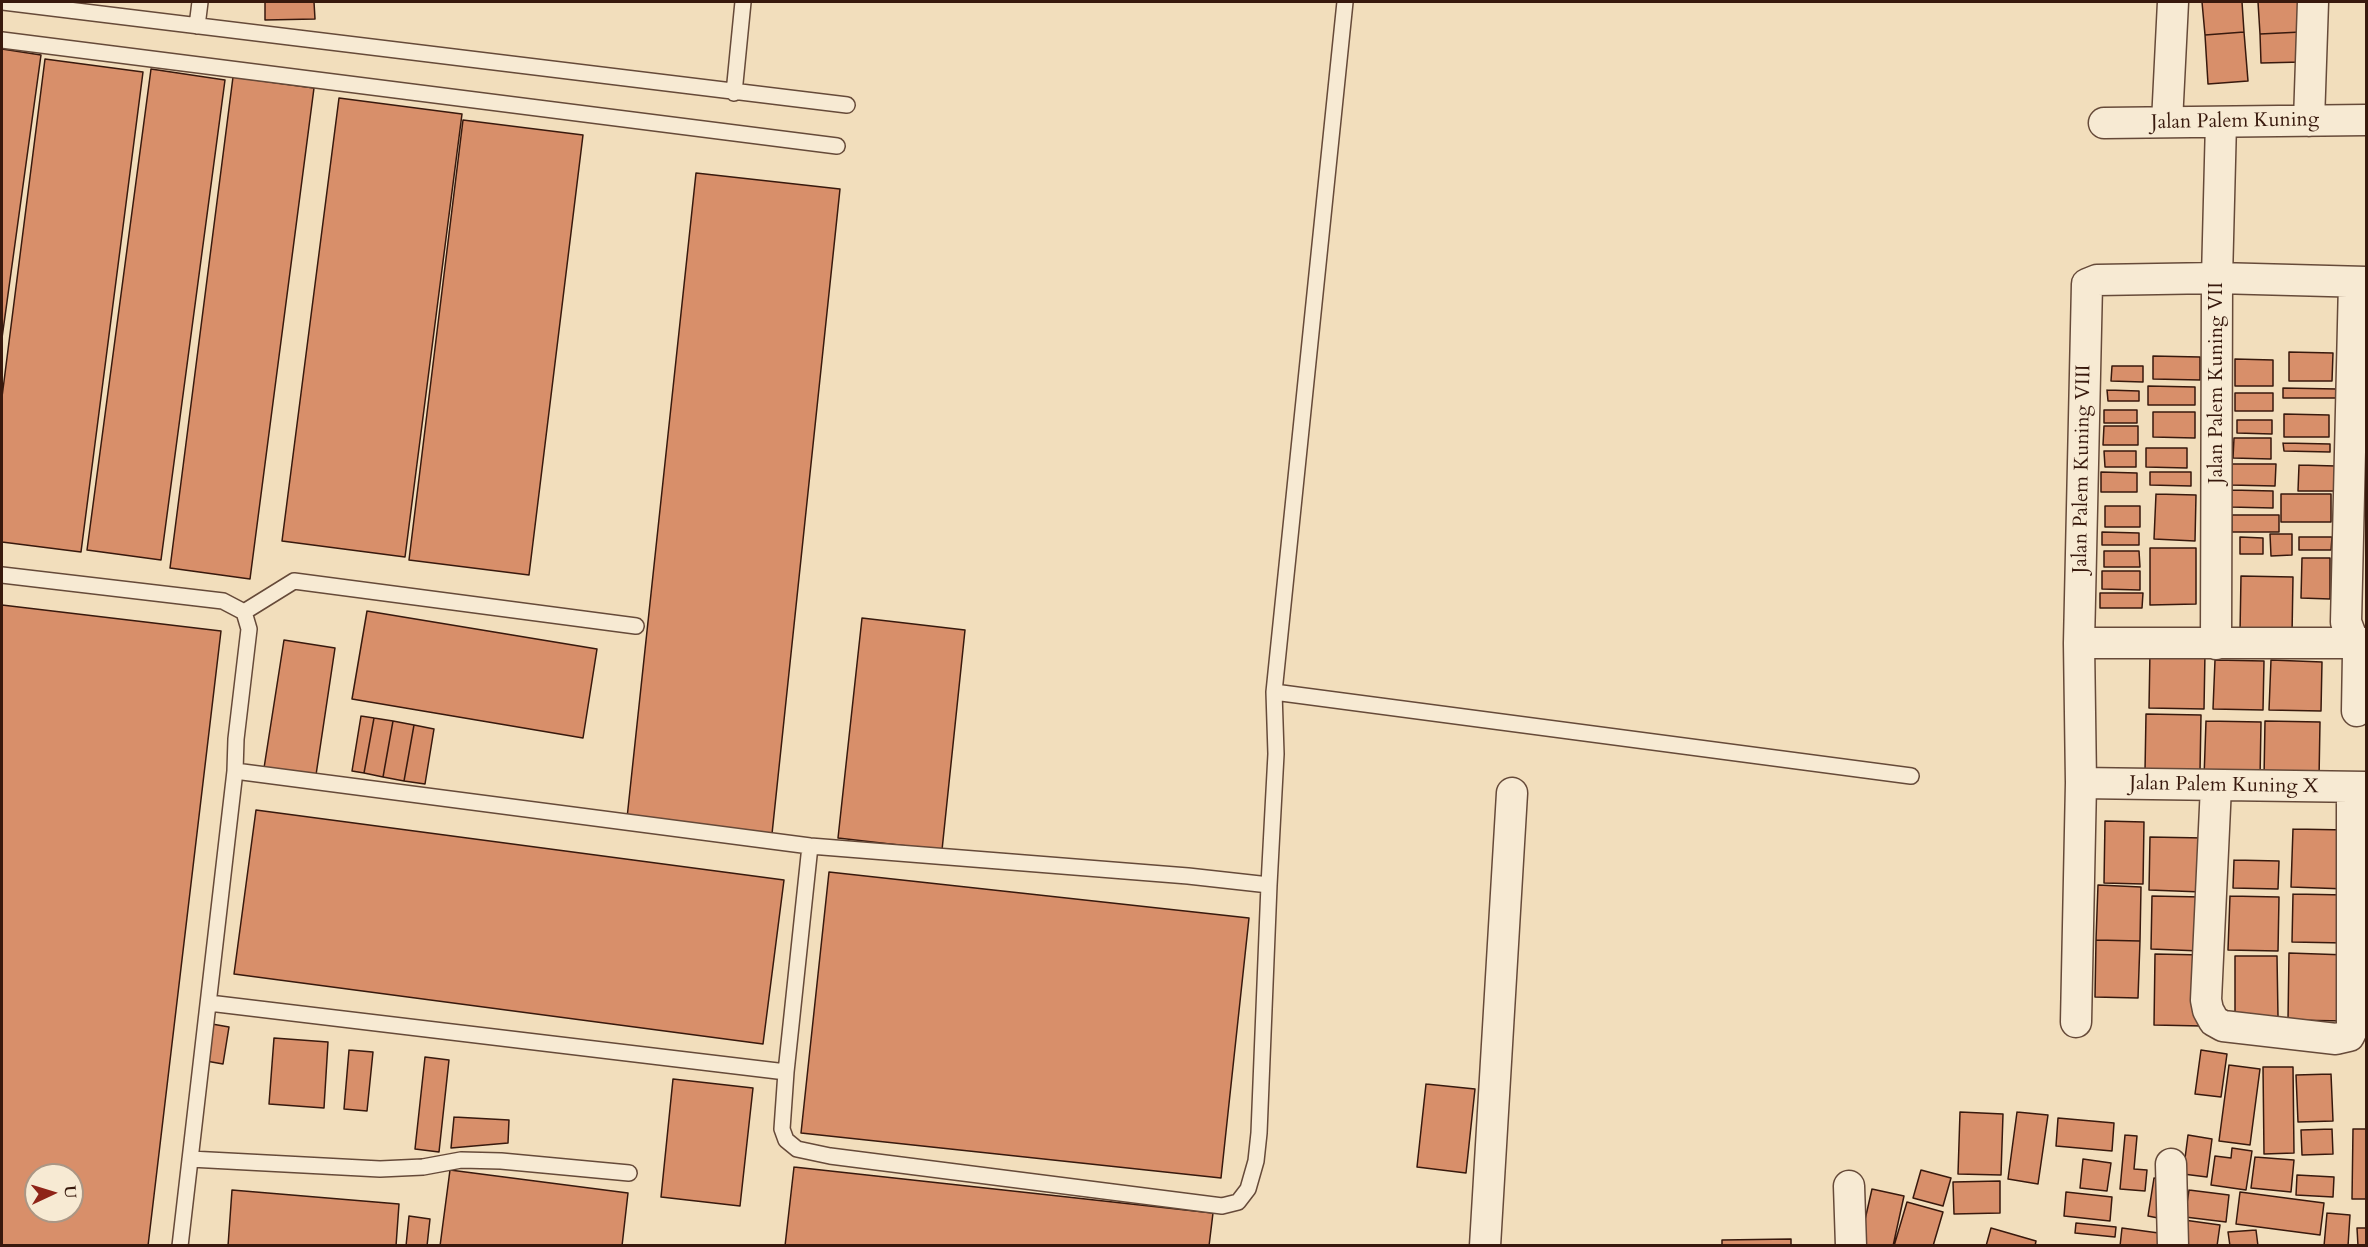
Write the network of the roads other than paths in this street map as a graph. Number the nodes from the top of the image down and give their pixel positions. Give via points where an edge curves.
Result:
1 (3, 2) edge
2 (200, 2) edge
3 (743, 2) edge
4 (1345, 2) edge
5 (2173, 2) edge
6 (2313, 2) edge
7 (197, 26) junction
8 (2, 40) edge
9 (734, 93) junction
10 (847, 105) dead end
11 (2367, 120) edge
12 (2309, 121) junction
13 (2167, 122) junction
14 (2221, 122) junction
15 (2104, 123) dead end
16 (837, 147) dead end
17 (2217, 278) junction
18 (2360, 282) edge
19 (2, 574) edge
20 (244, 612) junction
21 (636, 626) dead end
22 (2360, 642) edge
23 (2079, 643) junction
24 (2216, 644) junction
25 (1274, 692) junction
26 (2357, 711) dead end
27 (235, 771) junction
28 (1911, 776) dead end
29 (2081, 783) junction
30 (2216, 786) junction
31 (2360, 787) edge
32 (1512, 793) dead end
33 (810, 846) junction
34 (1269, 885) junction
35 (209, 1003) junction
36 (2076, 1022) dead end
37 (786, 1072) junction
38 (190, 1159) junction
39 (2171, 1164) dead end
40 (629, 1173) dead end
41 (1850, 1186) dead end
42 (180, 1245) edge
43 (1485, 1245) edge
44 (1851, 1245) edge
45 (2173, 1245) edge

1 - 7 lane
2 - 7 lane
3 - 9 lane
4 - 25 lane
5 - 13 street
6 - 12 street
7 - 9 lane
8 - 16 lane
9 - 10 lane
11 - 12 street, Jalan Palem Kuning
12 - 14 street, Jalan Palem Kuning
13 - 14 street, Jalan Palem Kuning
13 - 15 street, Jalan Palem Kuning
14 - 17 street, Jalan Palem Kuning VII
17 - 18 street
17 - 23 street, Jalan Palem Kuning VIII via 2097,280 2087,284
17 - 24 street, Jalan Palem Kuning VII
18 - 22 street via 2346,622
19 - 20 lane via 224,601
20 - 21 lane via 294,581
20 - 27 lane via 249,629
22 - 24 street
22 - 26 street
23 - 24 street
23 - 29 street, Jalan Palem Kuning VIII
25 - 28 lane
25 - 34 lane via 1276,754
27 - 33 lane
27 - 35 lane
29 - 30 street, Jalan Palem Kuning X
29 - 36 street, Jalan Palem Kuning VIII
30 - 31 street, Jalan Palem Kuning X
30 - 31 street via 2208,1010 2214,1022 2223,1026 2336,1039 2349,1036 2352,1030
32 - 43 street
33 - 34 lane
33 - 37 lane
34 - 37 lane via 1259,1133 1248,1189 1238,1202 1222,1206 797,1149 786,1140 782,1129
35 - 37 lane
35 - 38 lane
38 - 40 lane via 380,1169 461,1160 501,1161
38 - 42 lane
39 - 45 street
41 - 44 street

